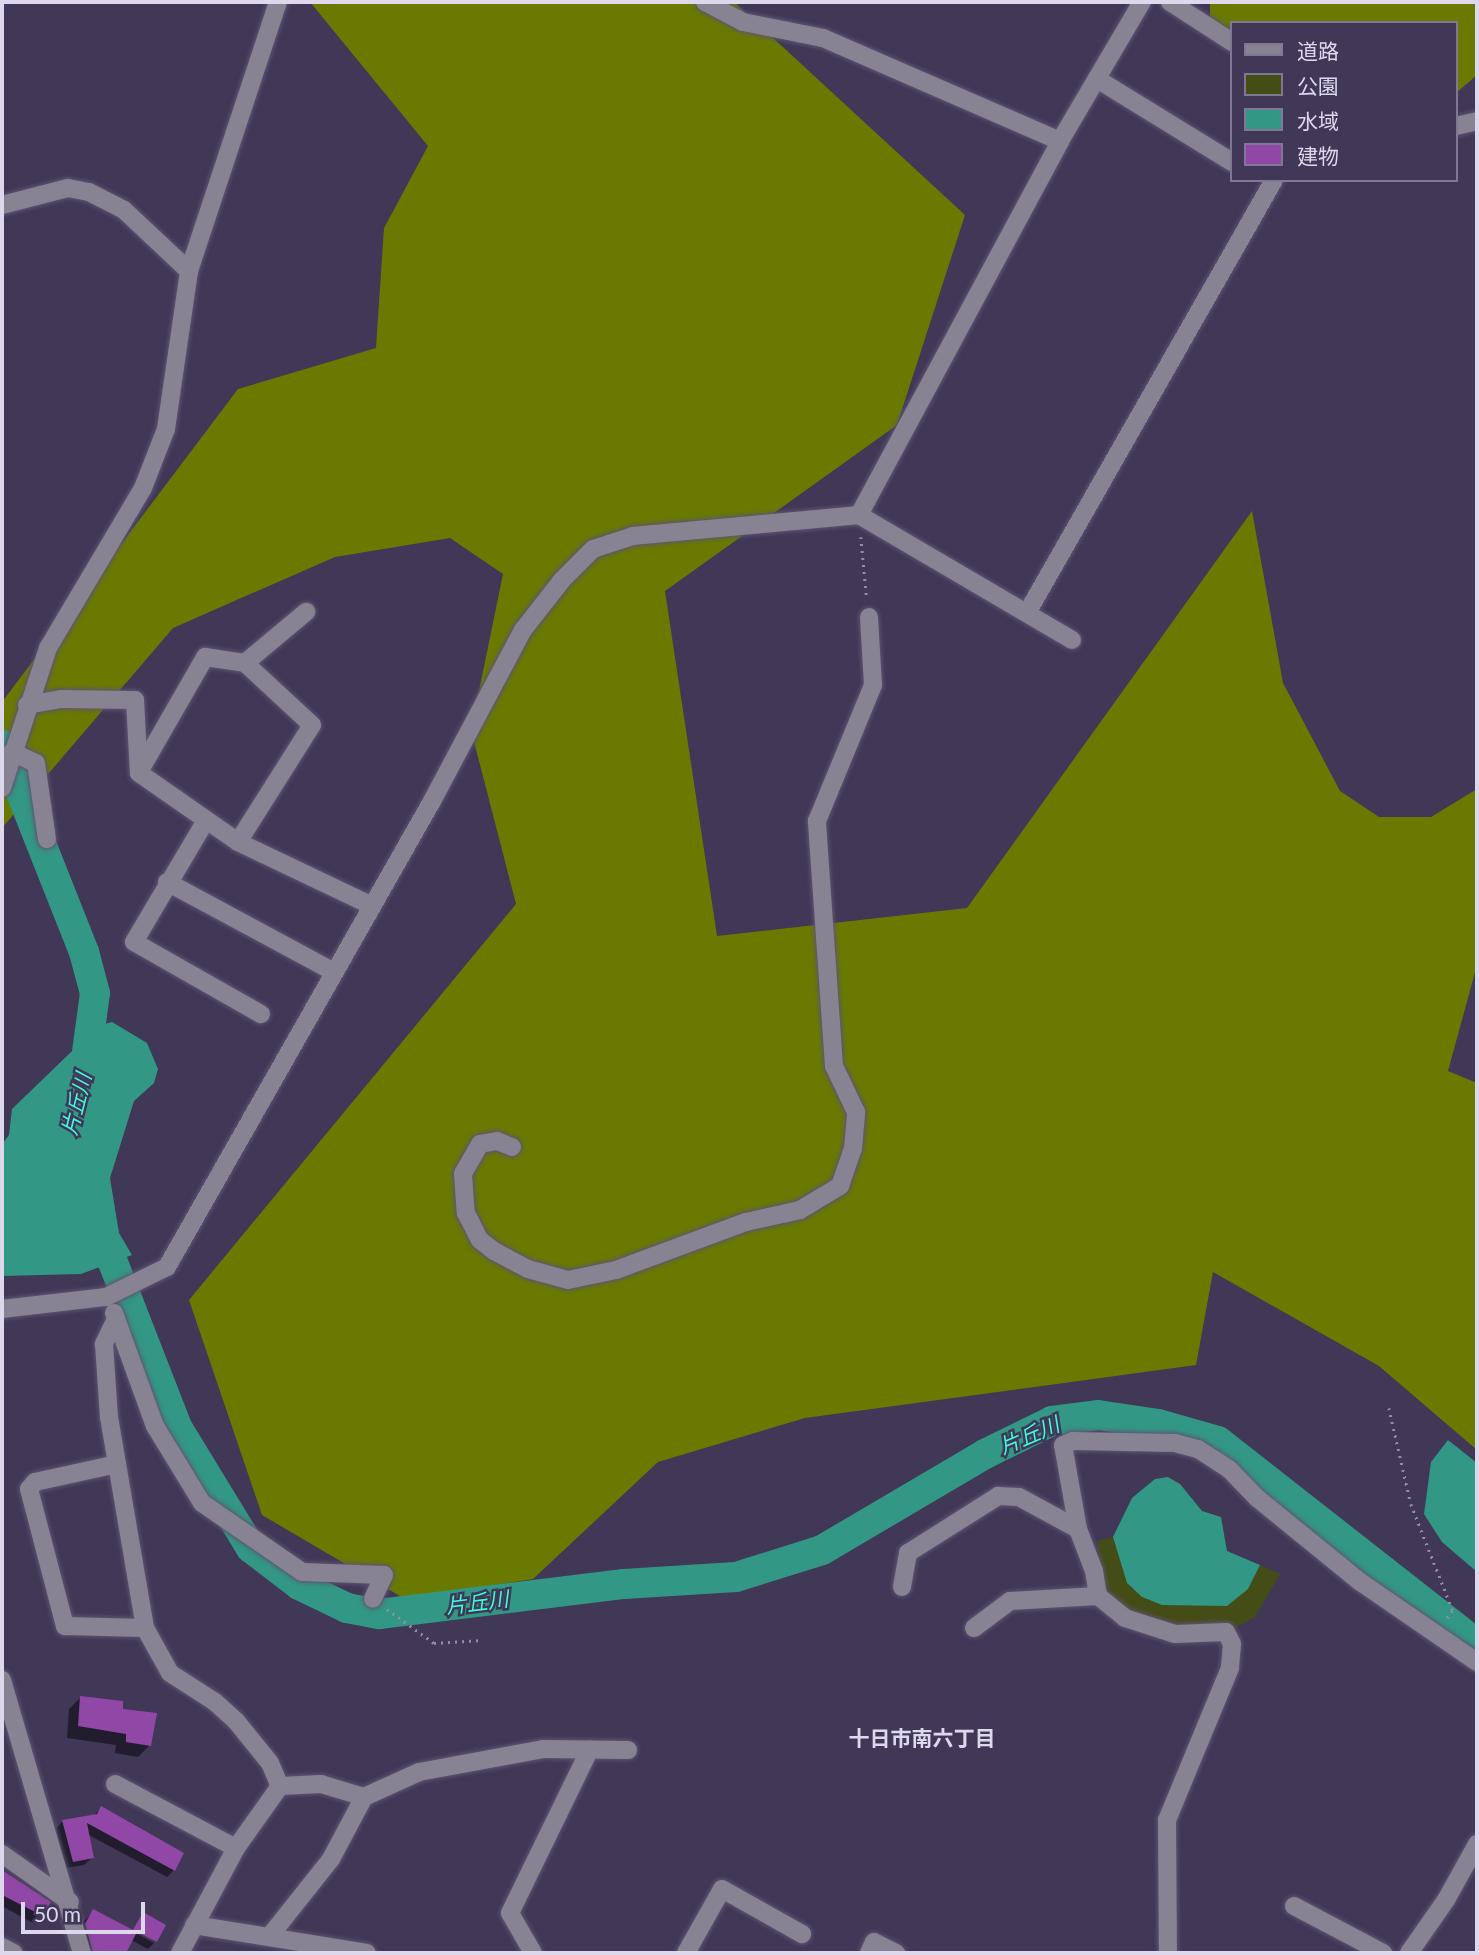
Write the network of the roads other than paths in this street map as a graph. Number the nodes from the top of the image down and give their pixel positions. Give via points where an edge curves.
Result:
1 (278, 2) edge
2 (705, 2) edge
3 (1142, 2) edge
4 (1170, 2) edge
5 (1230, 40) edge
6 (1097, 79) junction
7 (1477, 121) edge
8 (1458, 126) edge
9 (1060, 141) junction
10 (1230, 161) edge
11 (1269, 182) edge
12 (2, 205) edge
13 (188, 271) junction
14 (859, 515) junction
15 (306, 611) dead end
16 (1027, 613) junction
17 (869, 617) road end
18 (1072, 640) dead end
19 (245, 663) junction
20 (27, 705) junction
21 (12, 752) junction
22 (139, 773) junction
23 (2, 788) edge
24 (205, 822) junction
25 (47, 839) dead end
26 (238, 842) junction
27 (167, 882) junction
28 (370, 905) junction
29 (334, 972) junction
30 (261, 1014) dead end
31 (512, 1147) dead end
32 (106, 1297) junction
33 (2, 1309) edge
34 (117, 1319) junction
35 (117, 1464) junction
36 (1078, 1529) junction
37 (902, 1587) dead end
38 (1098, 1596) junction
39 (373, 1599) road end
40 (145, 1628) junction
41 (974, 1628) dead end
42 (1477, 1662) edge
43 (2, 1680) edge
44 (590, 1749) junction
45 (628, 1750) dead end
46 (116, 1784) dead end
47 (281, 1786) junction
48 (364, 1797) junction
49 (1477, 1844) edge
50 (236, 1848) junction
51 (2, 1854) edge
52 (70, 1902) junction
53 (1294, 1906) dead end
54 (194, 1925) junction
55 (802, 1934) dead end
56 (269, 1937) junction
57 (2, 1947) edge
58 (14, 1953) edge
59 (82, 1953) edge
60 (180, 1953) edge
61 (367, 1953) edge
62 (533, 1953) edge
63 (686, 1953) edge
64 (869, 1953) edge
65 (895, 1953) edge
66 (1168, 1953) edge
67 (1383, 1953) edge
68 (1409, 1953) edge

1 - 13 street
2 - 9 street via 743,22 823,38
3 - 6 street
4 - 5 street
6 - 9 street
6 - 10 street
7 - 8 street
9 - 14 street
11 - 16 street
12 - 13 street via 68,188 89,192 124,210
13 - 20 street via 166,429 143,488 48,648
14 - 16 street
14 - 28 street via 633,536 593,549 523,630 432,801
15 - 19 street
16 - 18 street
17 - 31 street via 873,685 817,821 834,1066 856,1112 853,1149 840,1186 800,1210 747,1222 616,1270 568,1280 528,1269 494,1251 480,1240 466,1213 463,1174 480,1144 497,1141
19 - 22 street via 205,657
19 - 26 street via 312,725
20 - 21 street
20 - 22 street via 61,698 135,700
21 - 23 street
21 - 25 street via 36,763
22 - 24 street
24 - 26 street
24 - 27 street
26 - 28 street
27 - 29 street
27 - 30 street via 134,942
28 - 29 street
29 - 32 street via 167,1267
32 - 33 street
32 - 34 street
34 - 35 street via 104,1344
34 - 39 street via 155,1426 202,1503 302,1572 384,1575
35 - 40 street
35 - 40 street via 35,1482 29,1489 65,1626
36 - 37 street via 1018,1497 998,1496 908,1553
36 - 38 street
36 - 42 street via 1063,1445 1073,1441 1175,1443 1198,1449 1229,1469 1257,1498 1359,1581
38 - 41 street via 1010,1601
38 - 66 street via 1125,1618 1152,1628 1175,1634 1226,1632 1232,1644 1230,1668 1167,1819
40 - 47 street via 170,1674 236,1720 270,1763
43 - 52 street
44 - 45 street
44 - 48 street via 543,1749 419,1772
44 - 62 street via 510,1913
46 - 50 street
47 - 48 street via 321,1784
47 - 50 street
48 - 56 street via 331,1859
49 - 68 street
50 - 54 street
51 - 52 street
52 - 59 street
53 - 67 street
54 - 56 street
54 - 60 street
55 - 63 street via 722,1889
56 - 61 street
57 - 58 street
64 - 65 street via 874,1942

